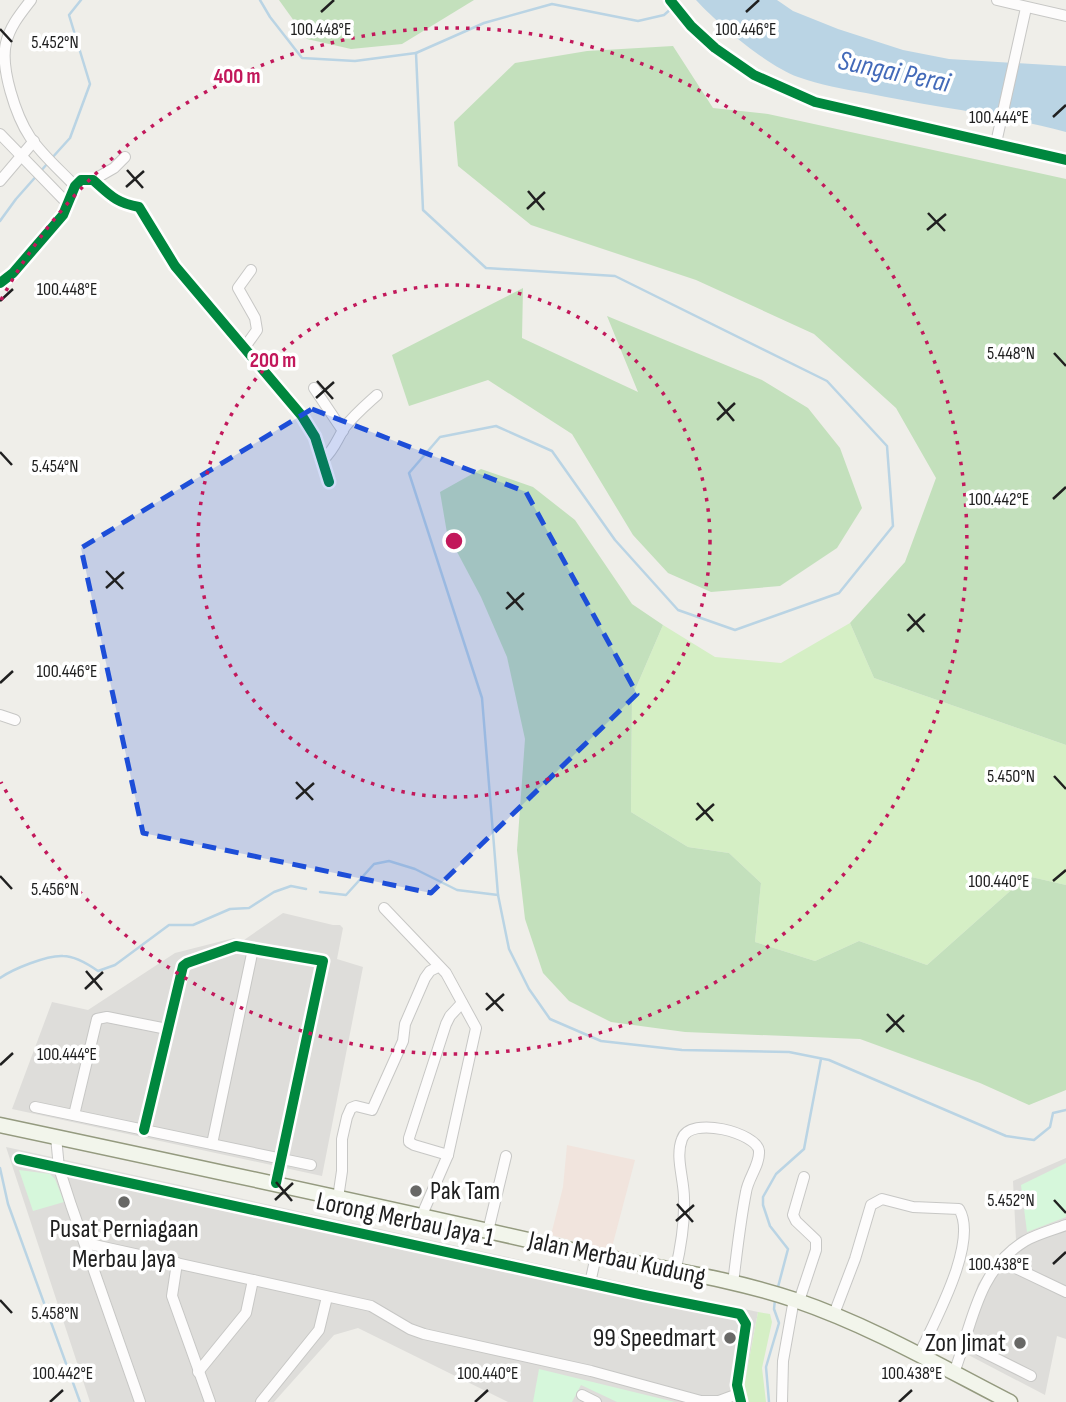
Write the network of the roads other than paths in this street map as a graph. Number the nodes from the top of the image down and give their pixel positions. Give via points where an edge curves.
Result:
1 (31, 0) edge
2 (670, 0) edge
3 (997, 0) edge
4 (1026, 8) junction
5 (1066, 16) edge
6 (0, 134) edge
7 (34, 141) junction
8 (996, 143) junction
9 (21, 156) junction
10 (125, 157) dead end
11 (1066, 160) edge
12 (93, 180) junction
13 (0, 181) edge
14 (75, 186) junction
15 (68, 204) junction
16 (251, 270) dead end
17 (0, 283) edge
18 (245, 347) junction
19 (314, 388) dead end
20 (377, 395) dead end
21 (342, 430) junction
22 (323, 460) junction
23 (328, 482) dead end
24 (0, 715) edge
25 (15, 720) dead end
26 (384, 908) dead end
27 (253, 949) junction
28 (438, 967) junction
29 (462, 1003) junction
30 (167, 1029) junction
31 (35, 1107) dead end
32 (74, 1115) junction
33 (0, 1125) edge
34 (144, 1129) junction
35 (55, 1137) junction
36 (212, 1144) junction
37 (448, 1155) junction
38 (506, 1156) dead end
39 (282, 1158) junction
40 (19, 1160) dead end
41 (311, 1165) dead end
42 (60, 1168) junction
43 (804, 1177) dead end
44 (276, 1183) junction
45 (338, 1198) junction
46 (421, 1217) junction
47 (1066, 1225) edge
48 (488, 1231) junction
49 (85, 1243) junction
50 (596, 1256) junction
51 (1001, 1261) junction
52 (177, 1264) junction
53 (675, 1272) junction
54 (253, 1280) junction
55 (590, 1283) junction
56 (733, 1283) junction
57 (1066, 1292) edge
58 (327, 1297) junction
59 (796, 1300) junction
60 (834, 1314) junction
61 (965, 1343) junction
62 (919, 1355) junction
63 (198, 1372) junction
64 (954, 1373) junction
65 (1031, 1376) dead end
66 (582, 1395) dead end
67 (740, 1398) edge
68 (140, 1402) edge
69 (210, 1402) edge
70 (261, 1402) edge
71 (596, 1402) edge
72 (782, 1402) edge
73 (1010, 1402) edge

1 - 7 street via 13,25 5,55 22,122
2 - 8 street via 715,48 754,75 815,102
3 - 4 street
4 - 5 street
4 - 8 street
6 - 9 street
7 - 9 street
7 - 14 street
8 - 11 street
9 - 13 street
9 - 15 street
10 - 12 street
12 - 14 street via 81,180
12 - 18 street via 113,199 139,207 175,265
14 - 15 street
15 - 17 street via 49,232
16 - 18 street via 238,288 257,330
18 - 22 street via 302,416
19 - 21 street
20 - 21 street
21 - 22 street via 334,450
22 - 23 street
24 - 25 street
26 - 28 street
27 - 30 street via 229,947 187,963 180,970
27 - 36 street
27 - 39 street via 323,961
28 - 29 street via 446,972
28 - 45 street via 425,978 405,1024 404,1041 372,1110 356,1106 347,1117
29 - 37 street via 475,1023 476,1034
29 - 37 street via 446,1024 409,1138 414,1145
30 - 32 street via 107,1017 97,1020
30 - 34 street
31 - 32 street
32 - 34 street
33 - 35 main road, Jalan Merbau Kudung
34 - 36 street
35 - 42 street
35 - 44 main road, Jalan Merbau Kudung
36 - 39 street
37 - 46 street
38 - 48 street
39 - 41 street
39 - 44 street
40 - 42 street, Lorong Merbau Jaya 1
42 - 49 street
42 - 55 street, Lorong Merbau Jaya 1
43 - 59 street via 793,1215 816,1240 816,1251
44 - 45 main road, Jalan Merbau Kudung
45 - 46 main road, Jalan Merbau Kudung
46 - 48 main road, Jalan Merbau Kudung
47 - 51 street via 1024,1242
48 - 50 main road, Jalan Merbau Kudung
49 - 52 street
49 - 68 street
50 - 53 main road, Jalan Merbau Kudung
50 - 55 street
51 - 57 street
51 - 61 street via 980,1292
52 - 54 street
52 - 63 street via 172,1296
53 - 56 main road, Jalan Merbau Kudung
53 - 56 street via 684,1230 682,1138 692,1128 714,1128 745,1137 759,1150 746,1189
54 - 58 street
54 - 63 street via 246,1313
55 - 67 street, Lorong Merbau Jaya 1 via 740,1314 746,1324 737,1385
56 - 59 main road, Jalan Merbau Kudung
58 - 67 street via 371,1306 424,1334 701,1401
58 - 70 street via 319,1329
59 - 60 main road, Jalan Merbau Kudung
59 - 72 street via 783,1361
60 - 62 main road, Jalan Merbau Kudung
60 - 62 street via 871,1205 882,1199 913,1207 959,1209 964,1244
61 - 64 street
61 - 65 street
62 - 64 main road, Jalan Merbau Kudung
63 - 69 street
64 - 73 main road, Jalan Merbau Kudung
66 - 71 street

